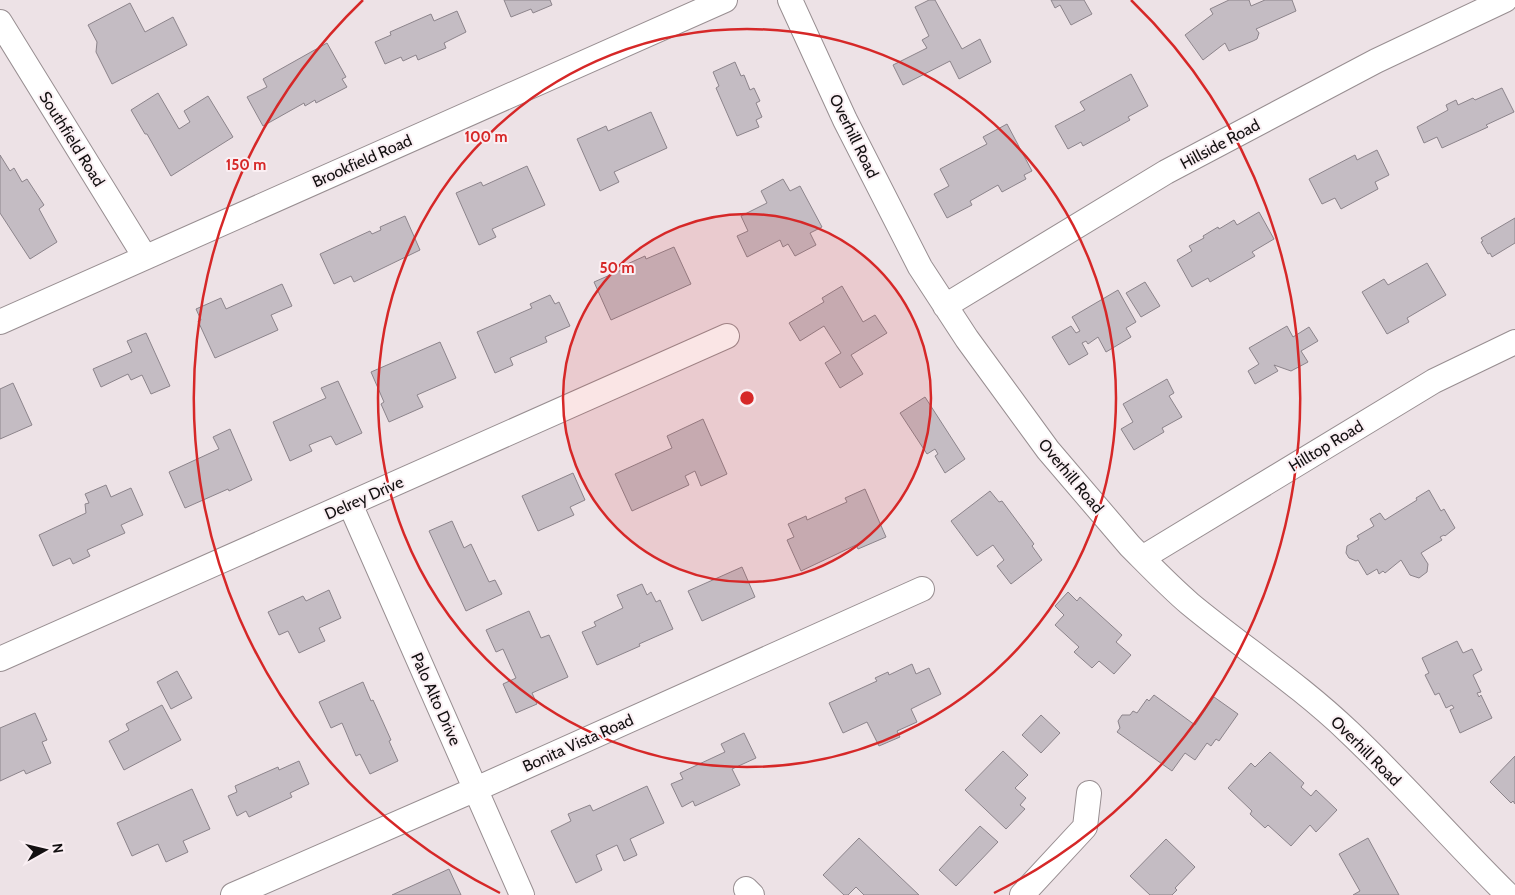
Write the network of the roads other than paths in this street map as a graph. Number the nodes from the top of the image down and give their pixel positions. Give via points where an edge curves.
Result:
1 (724, 0) edge
2 (790, 0) edge
3 (1502, 0) edge
4 (0, 22) edge
5 (145, 257) junction
6 (945, 306) junction
7 (0, 322) edge
8 (727, 336) dead end
9 (1515, 342) edge
10 (350, 504) junction
11 (1142, 558) junction
12 (922, 589) dead end
13 (0, 659) edge
14 (476, 789) junction
15 (1089, 793) dead end
16 (234, 895) edge
17 (522, 895) edge
18 (1022, 895) edge
19 (1508, 895) edge

1 - 5 street, Brookfield Road
2 - 6 street, Overhill Road via 876,182
3 - 6 street, Hillside Road via 1376,61 1166,172
4 - 5 street, Southfield Road
5 - 7 street, Brookfield Road
6 - 11 street, Overhill Road via 1048,450
8 - 10 street, Delrey Drive
9 - 11 street, Hilltop Road via 1434,381
10 - 13 street, Delrey Drive
10 - 14 street, Palo Alto Drive
11 - 19 street, Overhill Road via 1189,603 1303,691 1349,732
12 - 14 street, Bonita Vista Road
14 - 16 street, Bonita Vista Road
14 - 17 street, Palo Alto Drive
15 - 18 street via 1085,827

